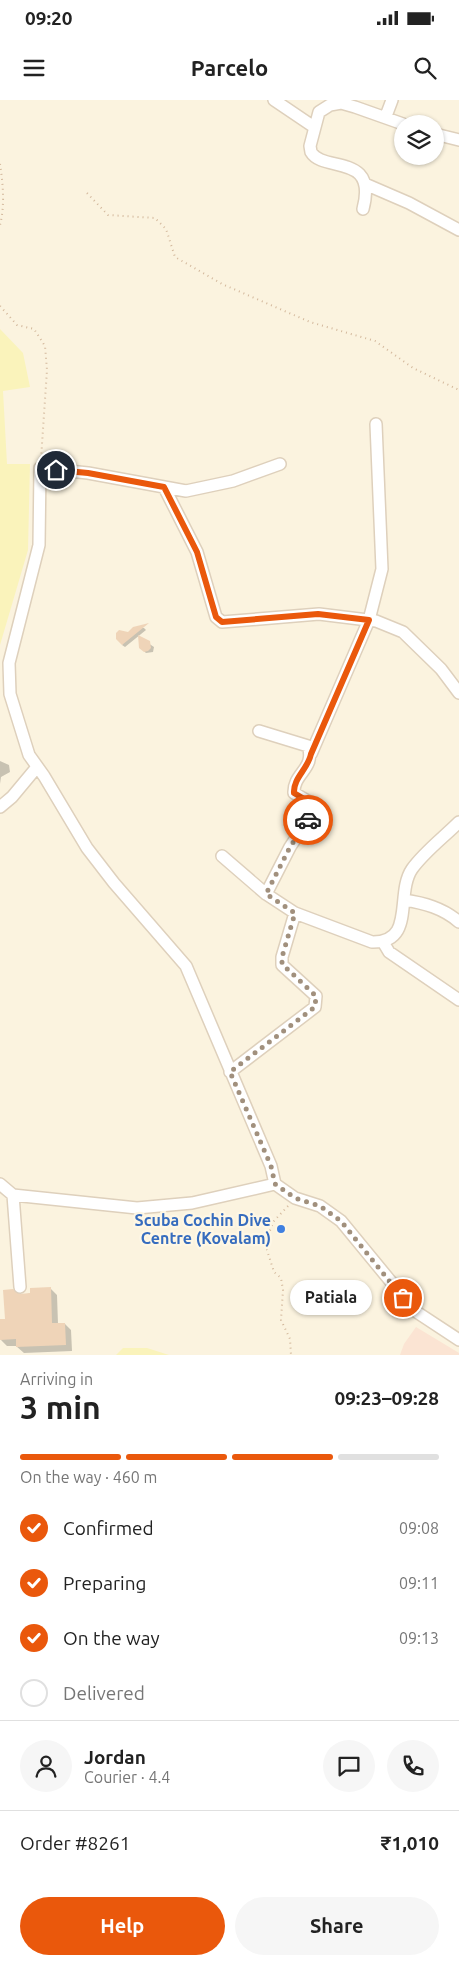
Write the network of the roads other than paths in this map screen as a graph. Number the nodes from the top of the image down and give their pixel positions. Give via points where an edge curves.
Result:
1 (275, 100) edge
2 (392, 100) edge
3 (386, 116) junction
4 (394, 120) edge
5 (314, 127) junction
6 (444, 136) edge
7 (459, 140) edge
8 (365, 184) junction
9 (363, 209) dead end
10 (459, 230) edge
11 (376, 424) dead end
12 (280, 464) dead end
13 (164, 487) junction
14 (369, 620) junction
15 (459, 693) edge
16 (259, 731) dead end
17 (311, 754) junction
18 (37, 767) junction
19 (0, 807) edge
20 (459, 822) edge
21 (222, 856) dead end
22 (266, 894) junction
23 (404, 900) junction
24 (295, 913) junction
25 (459, 922) edge
26 (387, 944) junction
27 (459, 1000) edge
28 (230, 1072) junction
29 (0, 1184) edge
30 (275, 1184) junction
31 (13, 1194) junction
32 (20, 1287) dead end
33 (459, 1340) edge

1 - 5 street
2 - 3 street
3 - 4 street
3 - 5 street via 336,104 319,112
5 - 8 street via 310,146 313,156 358,173
6 - 7 street
8 - 9 street
8 - 10 street
11 - 14 street via 382,569
12 - 13 street via 206,488 186,491
13 - 14 street via 197,552 216,617 222,622 318,614
13 - 18 street via 40,468 39,545 9,663 10,694 29,755
14 - 15 street via 403,632 441,669
14 - 17 street
16 - 17 street via 308,746
17 - 22 street via 294,789 298,797 311,803 313,812 290,847
18 - 19 street via 12,798
18 - 28 street via 87,848 186,966
20 - 23 street via 413,869
21 - 22 street
22 - 24 street
23 - 25 street via 429,904
23 - 26 street via 399,928
24 - 26 street via 364,939
24 - 28 street via 282,964 316,996 315,1007
26 - 27 street
28 - 30 street via 271,1166
29 - 31 street
30 - 31 street via 192,1204 137,1208
30 - 33 street via 295,1198 320,1206 341,1221 415,1311
31 - 32 street

